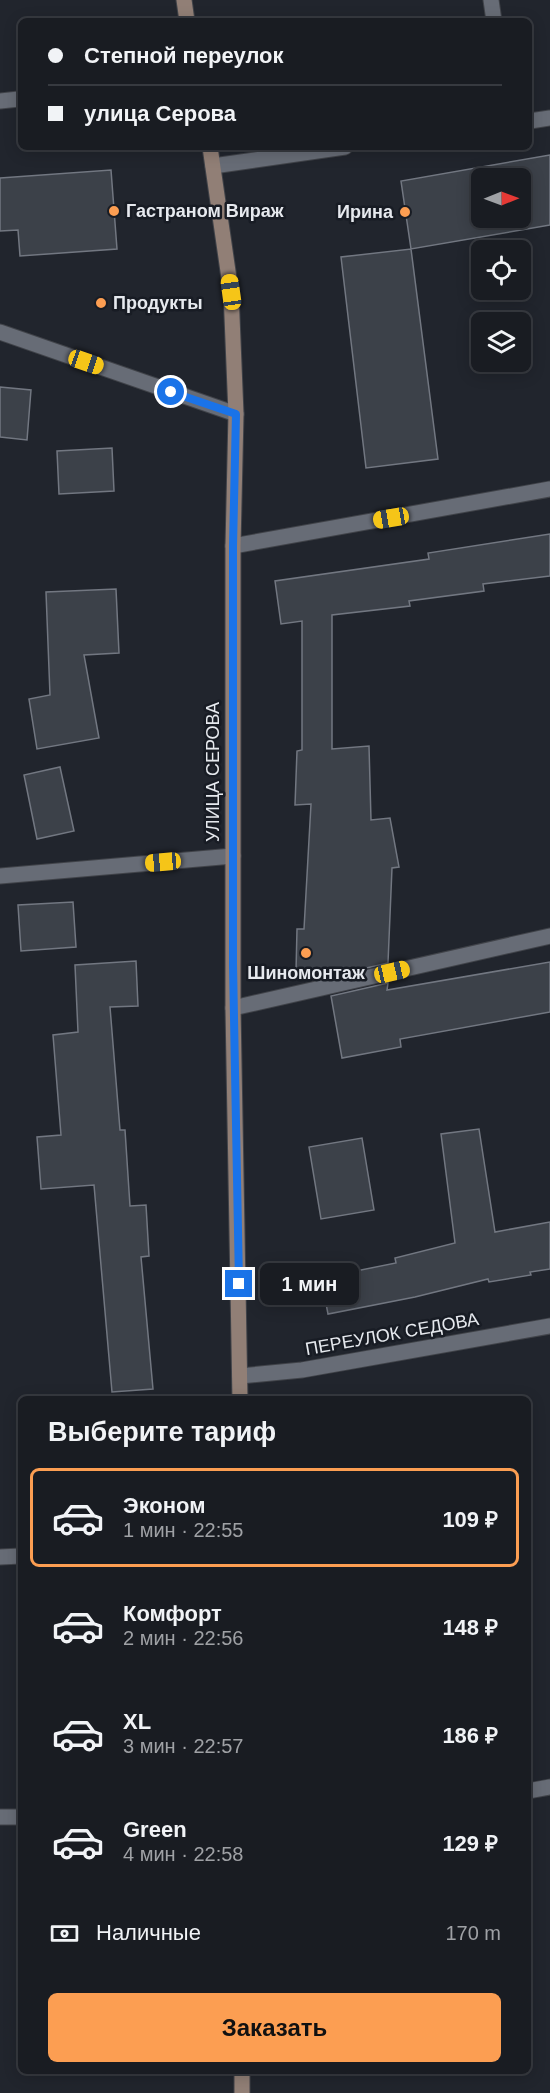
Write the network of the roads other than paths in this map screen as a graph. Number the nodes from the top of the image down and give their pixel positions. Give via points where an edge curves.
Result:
1 (184, 0) edge
2 (491, 0) edge
3 (187, 18) edge
4 (494, 18) edge
5 (18, 99) edge
6 (0, 101) edge
7 (550, 118) edge
8 (532, 121) edge
9 (210, 150) edge
10 (324, 150) edge
11 (213, 166) junction
12 (0, 332) edge
13 (236, 414) junction
14 (550, 489) edge
15 (233, 546) junction
16 (233, 856) junction
17 (0, 876) edge
18 (550, 936) edge
19 (233, 1008) junction
20 (550, 1326) edge
21 (240, 1376) junction
22 (240, 1396) edge
23 (18, 1556) edge
24 (0, 1557) edge
25 (550, 1787) edge
26 (531, 1790) edge
27 (0, 1817) edge
28 (18, 1817) edge
29 (242, 2074) edge
30 (242, 2093) edge

1 - 3 main road
2 - 4 street
5 - 6 street
7 - 8 street
9 - 11 main road, УЛИЦА СЕРОВА
10 - 11 street
11 - 13 main road, УЛИЦА СЕРОВА via 231,292
12 - 13 street
13 - 15 main road, УЛИЦА СЕРОВА
14 - 15 street
15 - 16 main road, УЛИЦА СЕРОВА
16 - 17 street
16 - 19 main road, УЛИЦА СЕРОВА
18 - 19 street
19 - 21 main road, УЛИЦА СЕРОВА
20 - 21 street, ПЕРЕУЛОК СЕДОВА via 302,1370
21 - 22 main road, УЛИЦА СЕРОВА
23 - 24 street
25 - 26 street
27 - 28 street
29 - 30 main road

